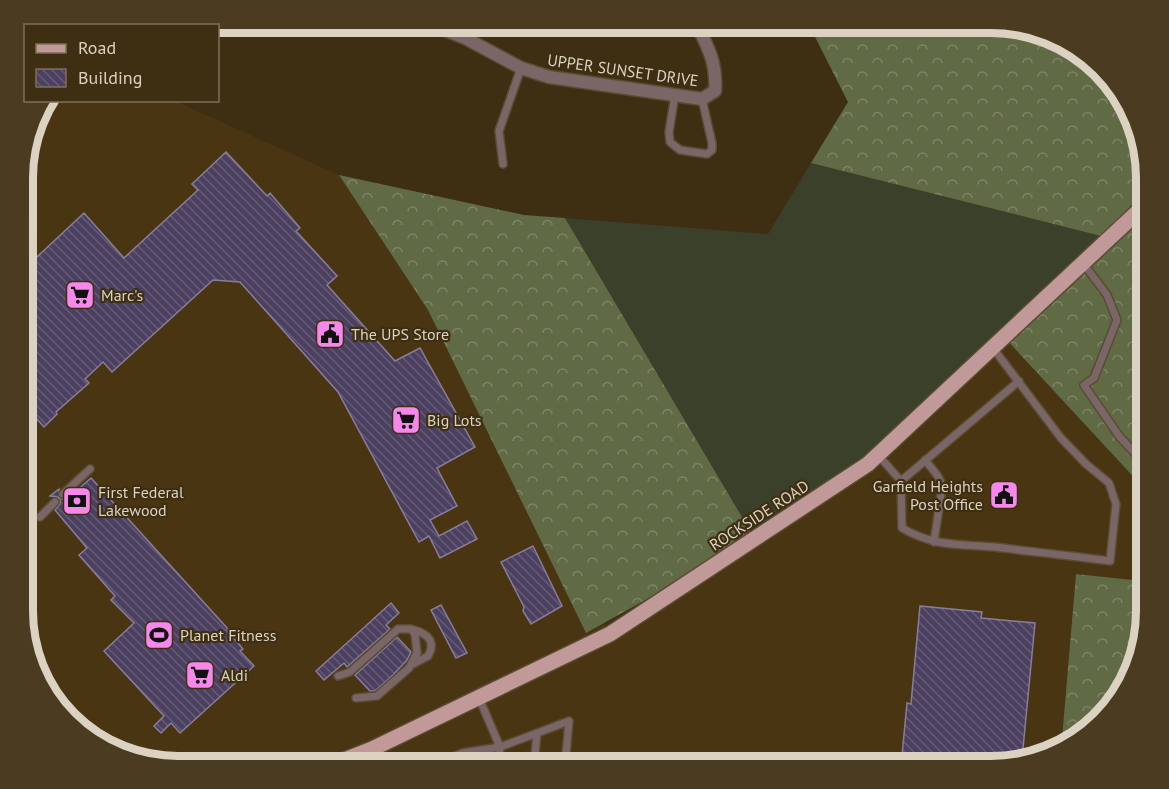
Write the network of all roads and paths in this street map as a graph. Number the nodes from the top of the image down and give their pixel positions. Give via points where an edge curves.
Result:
1 (453, 33) edge
2 (701, 33) edge
3 (521, 68) junction
4 (675, 95) junction
5 (702, 99) junction
6 (502, 164) dead end
7 (1136, 213) edge
8 (1083, 263) junction
9 (993, 348) junction
10 (1019, 381) junction
11 (1136, 454) edge
12 (878, 455) junction
13 (925, 460) junction
14 (90, 470) dead end
15 (901, 481) junction
16 (63, 494) dead end
17 (55, 502) dead end
18 (40, 517) dead end
19 (934, 542) junction
20 (411, 629) junction
21 (411, 665) junction
22 (338, 676) dead end
23 (356, 698) dead end
24 (479, 698) junction
25 (537, 733) junction
26 (500, 747) junction
27 (356, 756) edge
28 (455, 756) edge
29 (500, 756) edge
30 (535, 756) edge
31 (566, 756) edge

1 - 3 street, UPPER SUNSET DRIVE
2 - 5 street, UPPER SUNSET DRIVE via 716,74 715,91
3 - 4 street, UPPER SUNSET DRIVE via 549,77
3 - 6 lane via 499,131
4 - 5 street, UPPER SUNSET DRIVE
4 - 5 lane via 670,142 681,150 707,154 712,143
7 - 8 main road, ROCKSIDE ROAD
8 - 9 main road, ROCKSIDE ROAD
8 - 11 lane via 1107,295 1117,320 1094,378 1084,385
9 - 10 lane
9 - 12 main road, ROCKSIDE ROAD
10 - 13 lane
10 - 19 lane via 1061,438 1108,483 1116,504 1110,561
12 - 15 lane
12 - 24 main road, ROCKSIDE ROAD via 610,634
13 - 15 lane
13 - 19 lane via 942,483
14 - 16 lane
15 - 19 lane via 902,528
17 - 18 lane
20 - 21 lane via 417,653
20 - 21 lane via 429,637 432,645 429,656
20 - 22 lane via 398,629 350,672
21 - 23 lane via 377,696
24 - 26 lane
24 - 27 main road, ROCKSIDE ROAD
25 - 26 lane
25 - 30 lane
25 - 31 lane via 569,721
26 - 28 lane
26 - 29 lane

